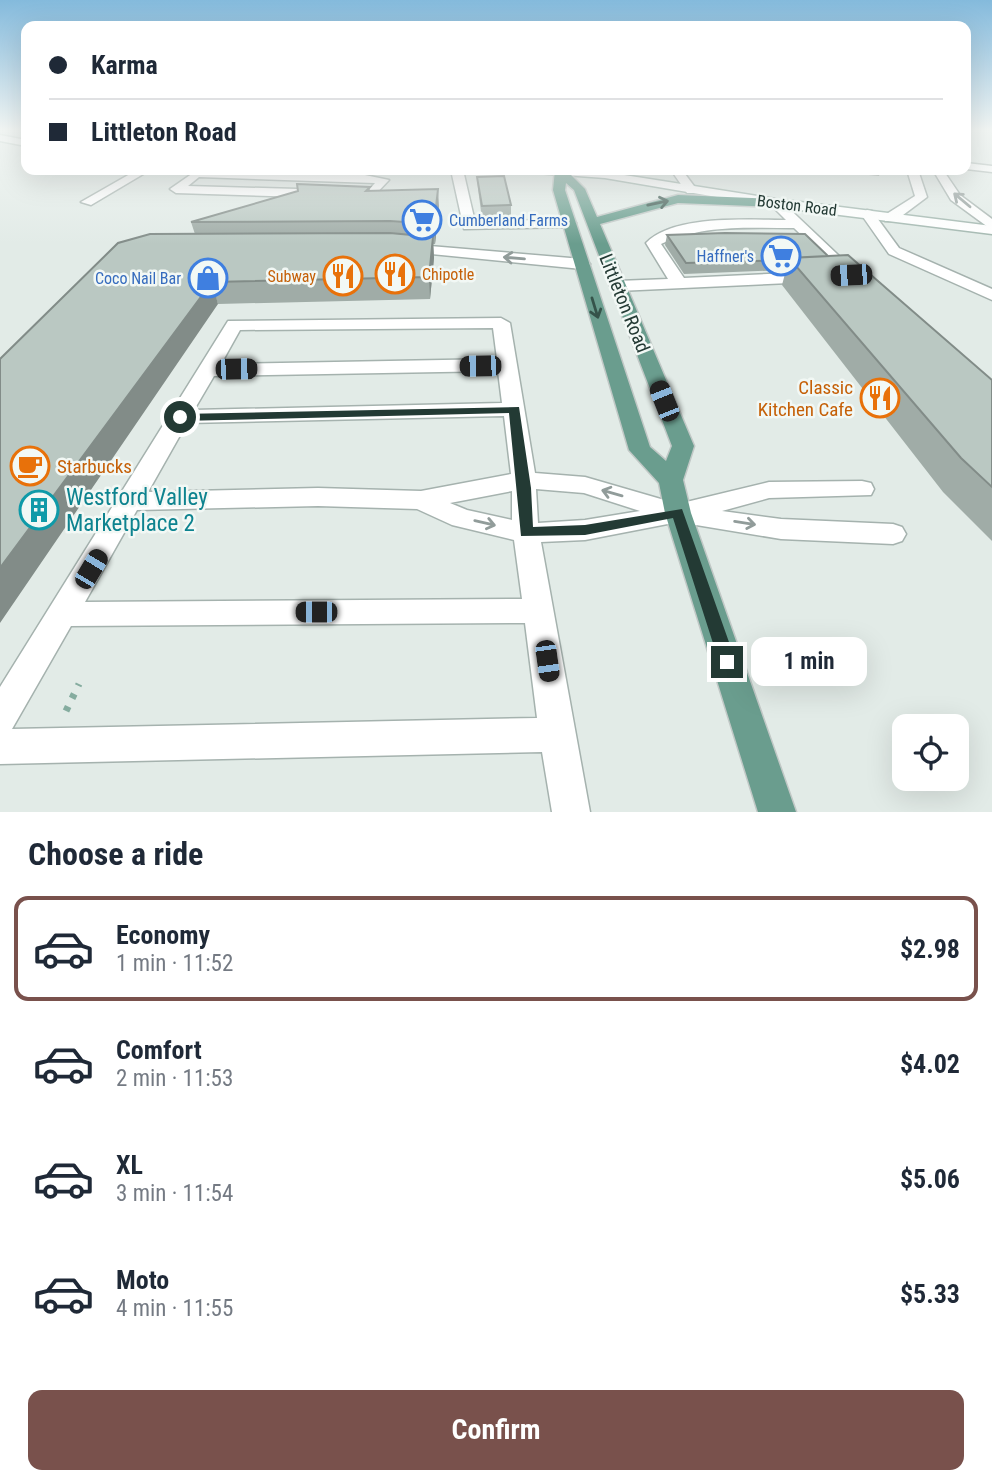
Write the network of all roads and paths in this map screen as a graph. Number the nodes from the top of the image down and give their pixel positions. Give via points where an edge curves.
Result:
1 (137, 175) edge
2 (195, 175) edge
3 (360, 175) edge
4 (458, 175) edge
5 (561, 175) edge
6 (565, 175) edge
7 (588, 175) edge
8 (680, 175) edge
9 (914, 175) edge
10 (941, 175) edge
11 (691, 190) junction
12 (87, 202) dead end
13 (776, 203) junction
14 (867, 214) junction
15 (890, 218) junction
16 (593, 222) junction
17 (569, 223) junction
18 (799, 224) junction
19 (992, 228) edge
20 (392, 247) edge
21 (582, 264) junction
22 (680, 283) junction
23 (618, 286) junction
24 (992, 295) edge
25 (508, 365) junction
26 (208, 370) junction
27 (514, 409) junction
28 (180, 417) junction
29 (524, 480) junction
30 (671, 480) junction
31 (862, 489) dead end
32 (132, 500) junction
33 (421, 500) junction
34 (678, 513) junction
35 (526, 533) junction
36 (893, 534) dead end
37 (539, 611) junction
38 (64, 614) junction
39 (0, 719) edge
40 (557, 734) junction
41 (0, 747) edge
42 (571, 812) edge
43 (777, 812) edge

1 - 12 main road
2 - 3 main road via 176,189 371,195 383,180
4 - 17 main road via 469,226
5 - 17 main road, Littleton Road via 559,190
6 - 16 main road, Littleton Road via 579,189
7 - 11 main road, Boston Road
8 - 11 main road
9 - 15 main road via 921,197
19 -> 10 main road via 956,197
11 - 13 main road, Boston Road
13 - 14 main road, Boston Road
16 -> 13 main road via 678,199
13 - 18 main road
14 - 15 main road, Boston Road
14 - 24 main road via 894,251
15 - 19 main road, Boston Road
16 - 23 main road, Littleton Road
17 - 21 main road, Littleton Road
18 - 22 main road via 719,225 662,237 653,243
18 - 22 main road via 851,275
21 -> 20 main road
21 -> 30 main road, Littleton Road via 640,450
22 - 23 main road
23 - 30 main road, Littleton Road via 683,446
25 - 26 main road
25 - 26 main road via 501,323 234,325
25 - 27 main road
26 - 28 main road
27 - 28 main road
27 - 29 main road
28 - 32 main road
29 - 33 main road
34 -> 29 main road via 584,485
29 - 35 main road
30 - 34 main road
31 - 34 main road via 769,490
32 - 33 main road
32 - 38 main road
33 -> 35 main road via 461,518
34 - 35 main road via 585,530
34 -> 36 main road via 781,529
34 - 43 main road
35 - 37 main road
37 - 38 main road
37 - 40 main road
38 - 39 main road
40 - 41 main road
40 - 42 main road

